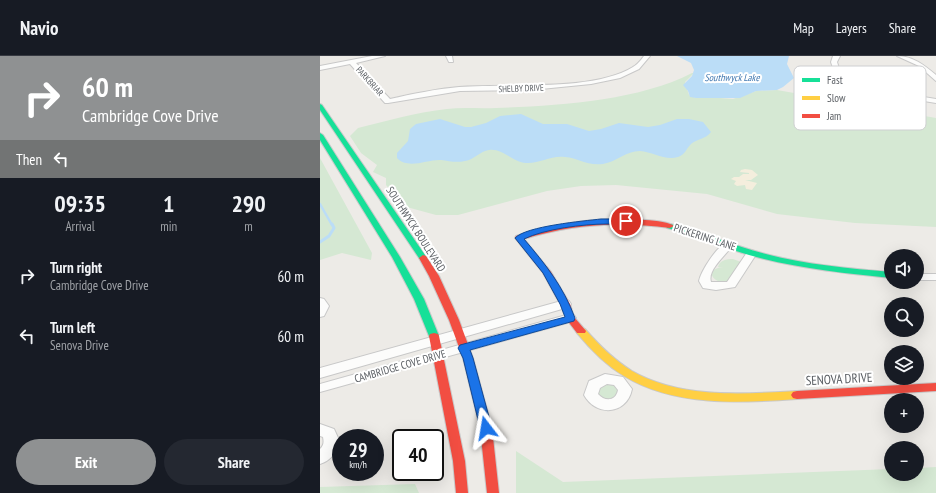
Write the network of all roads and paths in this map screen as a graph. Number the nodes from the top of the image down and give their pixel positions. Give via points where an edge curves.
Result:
1 (382, 56) edge
2 (647, 56) edge
3 (837, 56) edge
4 (900, 56) edge
5 (352, 62) junction
6 (835, 66) edge
7 (922, 66) edge
8 (320, 68) edge
9 (926, 70) edge
10 (936, 79) edge
11 (926, 99) edge
12 (388, 100) joint
13 (936, 101) edge
14 (320, 106) edge
15 (320, 135) edge
16 (349, 150) junction
17 (332, 154) junction
18 (728, 245) junction
19 (752, 252) junction
20 (884, 274) edge
21 (924, 277) edge
22 (936, 277) edge
23 (320, 302) edge
24 (565, 304) junction
25 (320, 313) edge
26 (570, 318) junction
27 (460, 334) junction
28 (436, 341) junction
29 (464, 348) junction
30 (439, 355) junction
31 (320, 372) edge
32 (936, 387) edge
33 (321, 394) edge
34 (320, 430) edge
35 (320, 458) edge
36 (462, 493) edge
37 (493, 493) edge

1 - 5 street
2 - 12 street, SHELBY DRIVE via 641,65 630,72 602,80 546,87 448,90
3 - 6 street via 834,59
4 - 7 street
5 - 8 street
5 - 12 street, PARKBRIAR
9 - 10 street
11 - 13 street
14 - 16 street, SOUTHWYCK BOULEVARD
15 - 17 street
16 - 17 street
16 - 27 street, SOUTHWYCK BOULEVARD via 434,276
17 - 28 street via 396,257
18 - 19 street, PICKERING LANE
18 - 19 street via 704,274 707,285 717,288 731,285
18 - 24 street, PICKERING LANE via 683,228 634,221 585,223 519,238 547,272
19 - 20 street, PICKERING LANE via 812,265
21 - 22 street
23 - 25 street via 324,306
24 - 26 street
24 - 27 street, CAMBRIDGE COVE DRIVE
26 - 29 street, CAMBRIDGE COVE DRIVE
26 - 32 street, SENOVA DRIVE via 621,376 674,390 744,398
27 - 28 street, CAMBRIDGE COVE DRIVE
27 - 29 street, SOUTHWYCK BOULEVARD
28 - 30 street
28 - 31 street, CAMBRIDGE COVE DRIVE
29 - 30 street, CAMBRIDGE COVE DRIVE
29 - 37 street, SOUTHWYCK BOULEVARD via 486,428
30 - 33 street, CAMBRIDGE COVE DRIVE
30 - 36 street via 459,460
31 - 33 street
34 - 35 street via 329,433 332,438 328,451

